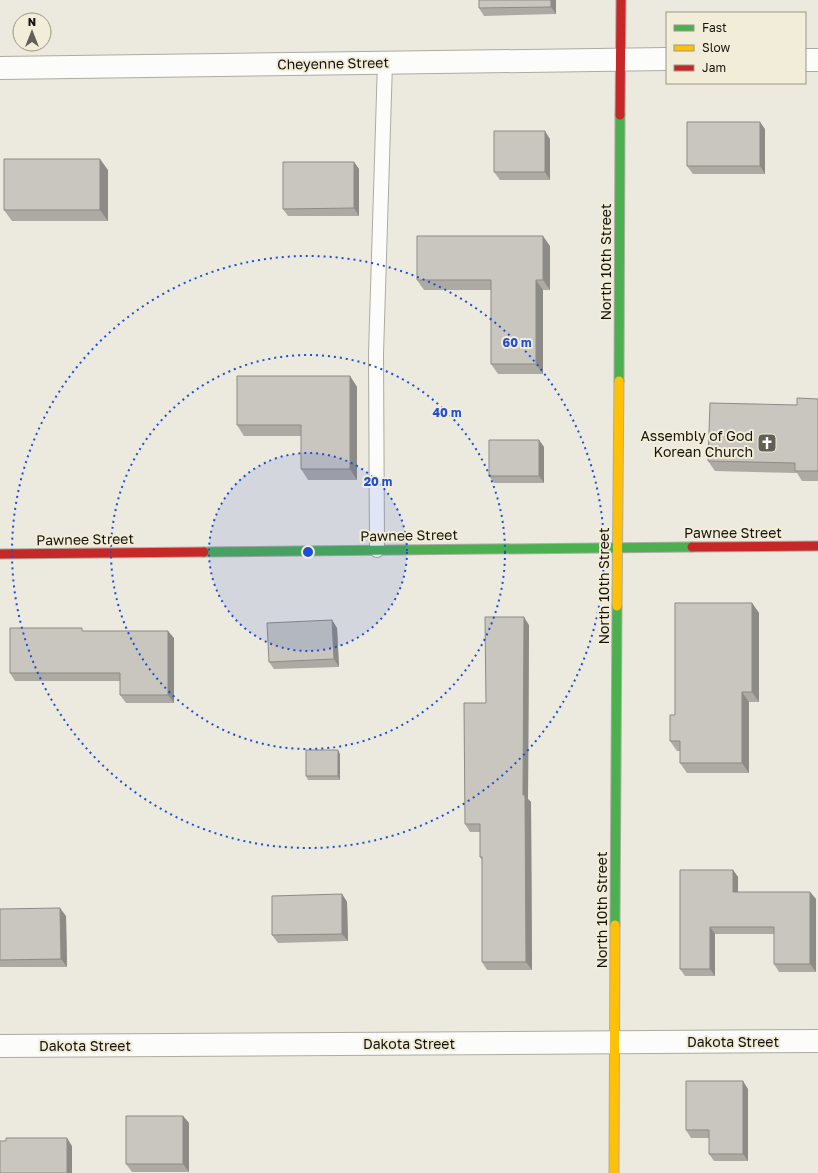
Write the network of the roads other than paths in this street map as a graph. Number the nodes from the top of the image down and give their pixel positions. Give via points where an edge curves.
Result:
1 (621, 0) edge
2 (620, 59) junction
3 (666, 59) edge
4 (806, 60) edge
5 (818, 60) edge
6 (385, 62) junction
7 (0, 68) edge
8 (818, 546) edge
9 (618, 547) junction
10 (377, 550) junction
11 (0, 554) edge
12 (614, 1041) junction
13 (818, 1041) edge
14 (0, 1046) edge
15 (614, 1173) edge

1 - 2 street, North 10th Street
2 - 3 street, Cheyenne Street
2 - 6 street, Cheyenne Street
2 - 9 street, North 10th Street
4 - 5 street
6 - 7 street, Cheyenne Street
6 - 10 lane via 376,354
8 - 9 street, Pawnee Street
9 - 10 street, Pawnee Street
9 - 12 street, North 10th Street
10 - 11 street, Pawnee Street
12 - 13 street, Dakota Street
12 - 14 street, Dakota Street
12 - 15 street, North 10th Street

